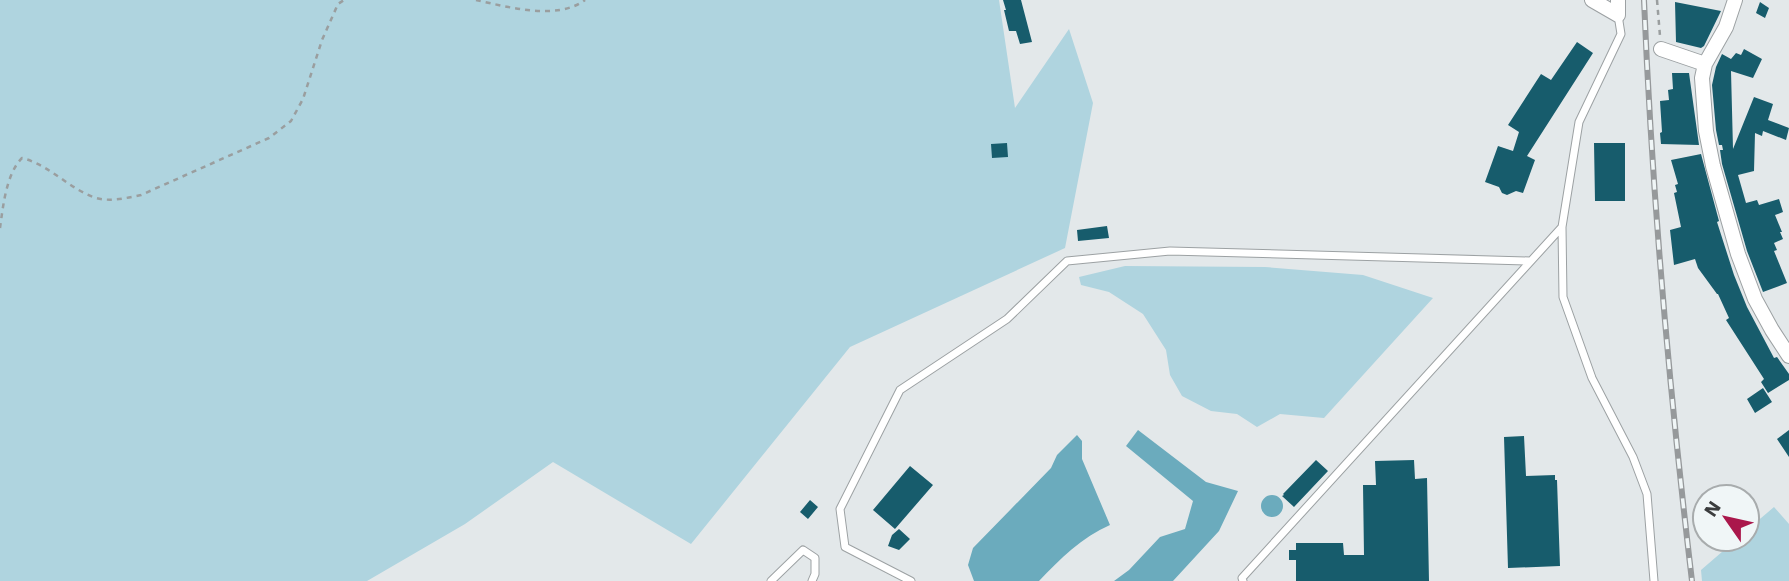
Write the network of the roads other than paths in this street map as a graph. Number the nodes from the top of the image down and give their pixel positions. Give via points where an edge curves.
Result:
1 (1592, 0) edge
2 (1618, 0) edge
3 (1735, 0) edge
4 (1618, 15) junction
5 (1661, 49) road end
6 (1705, 64) junction
7 (1562, 227) junction
8 (1530, 261) junction
9 (1789, 356) edge
10 (771, 581) edge
11 (812, 581) edge
12 (911, 581) edge
13 (1242, 581) edge
14 (1654, 581) edge

1 - 4 street
2 - 4 street
3 - 6 street
4 - 7 lane via 1621,34 1579,122
5 - 6 street
6 - 9 street via 1706,131 1722,202 1755,299
7 - 8 lane
7 - 14 lane via 1563,297 1592,378 1647,494
8 - 12 lane via 1170,251 1067,261 1007,319 900,390 841,509 845,547
8 - 13 lane
10 - 11 lane via 803,550 815,558

